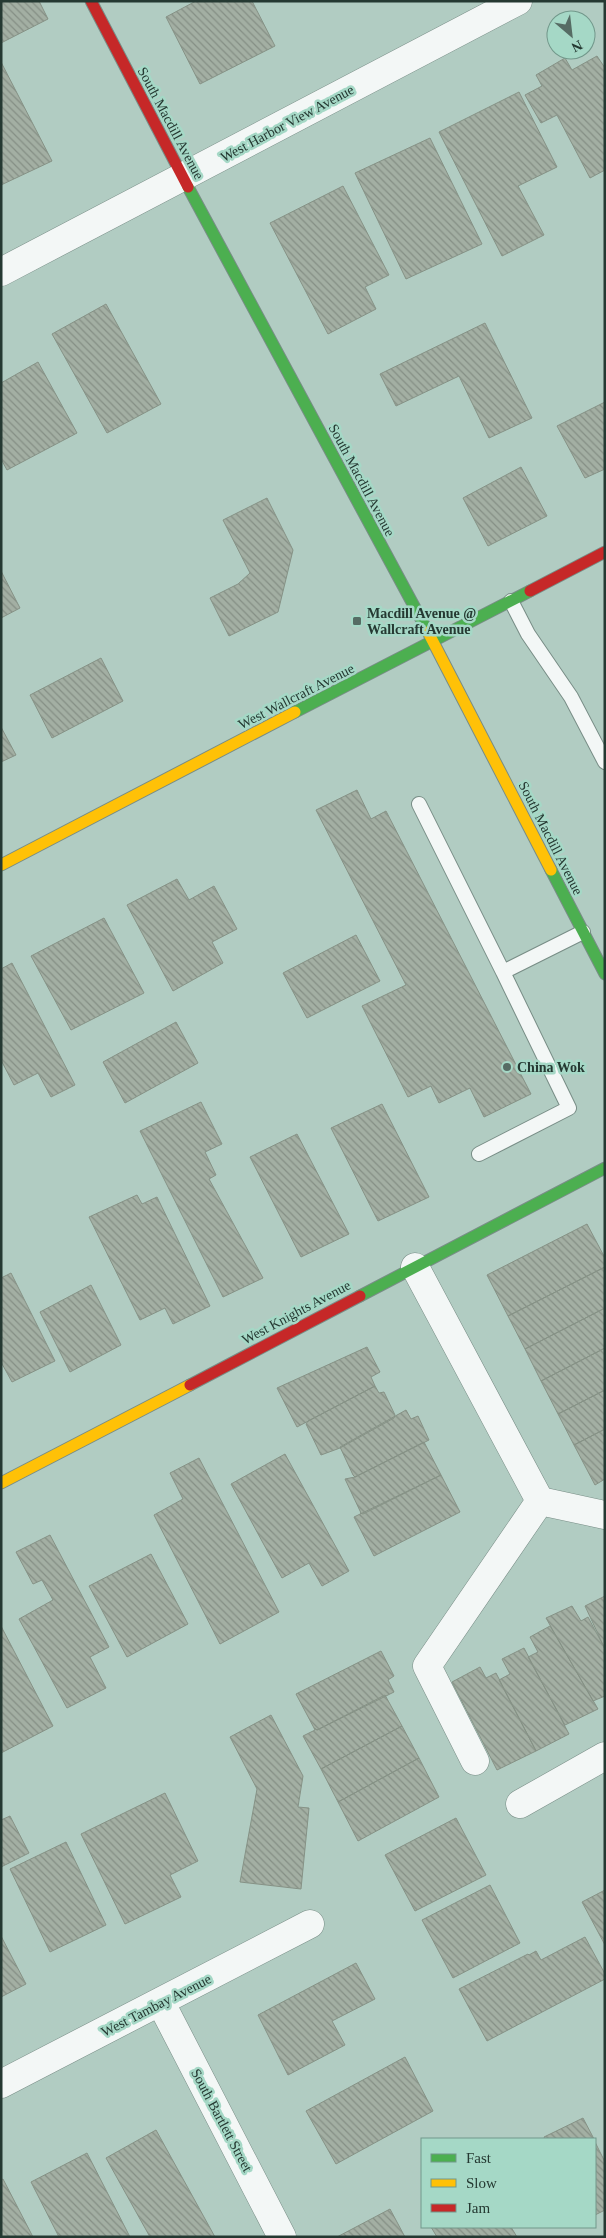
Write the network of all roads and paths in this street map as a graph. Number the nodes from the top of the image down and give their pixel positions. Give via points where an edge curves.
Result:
1 (91, 1) edge
2 (518, 1) edge
3 (183, 178) junction
4 (1, 272) edge
5 (605, 552) edge
6 (511, 601) junction
7 (433, 642) junction
8 (605, 762) edge
9 (419, 804) dead end
10 (1, 866) edge
11 (583, 932) junction
12 (601, 955) edge
13 (503, 972) junction
14 (605, 974) edge
15 (479, 1154) dead end
16 (605, 1168) edge
17 (415, 1267) junction
18 (1, 1483) edge
19 (540, 1501) junction
20 (605, 1515) edge
21 (605, 1756) edge
22 (475, 1761) dead end
23 (520, 1804) dead end
24 (310, 1924) dead end
25 (161, 2003) junction
26 (1, 2084) edge
27 (282, 2237) edge

1 - 3 street, South Macdill Avenue
2 - 3 street, West Harbor View Avenue
3 - 4 street, West Harbor View Avenue
3 - 7 street, South Macdill Avenue
5 - 6 street, West Wallcraft Avenue
6 - 7 street, West Wallcraft Avenue
6 - 8 lane via 528,634 571,697
7 - 10 street, West Wallcraft Avenue
7 - 11 street, South Macdill Avenue
9 - 13 lane
11 - 12 street, South Macdill Avenue
11 - 13 lane
12 - 14 street, South Macdill Avenue
13 - 15 lane via 569,1108
16 - 17 street, West Knights Avenue
17 - 18 street, West Knights Avenue
17 - 19 street
19 - 20 street
19 - 22 street via 427,1666
21 - 23 street
24 - 25 street, West Tambay Avenue
25 - 26 street, West Tambay Avenue
25 - 27 street, South Bartlett Street

